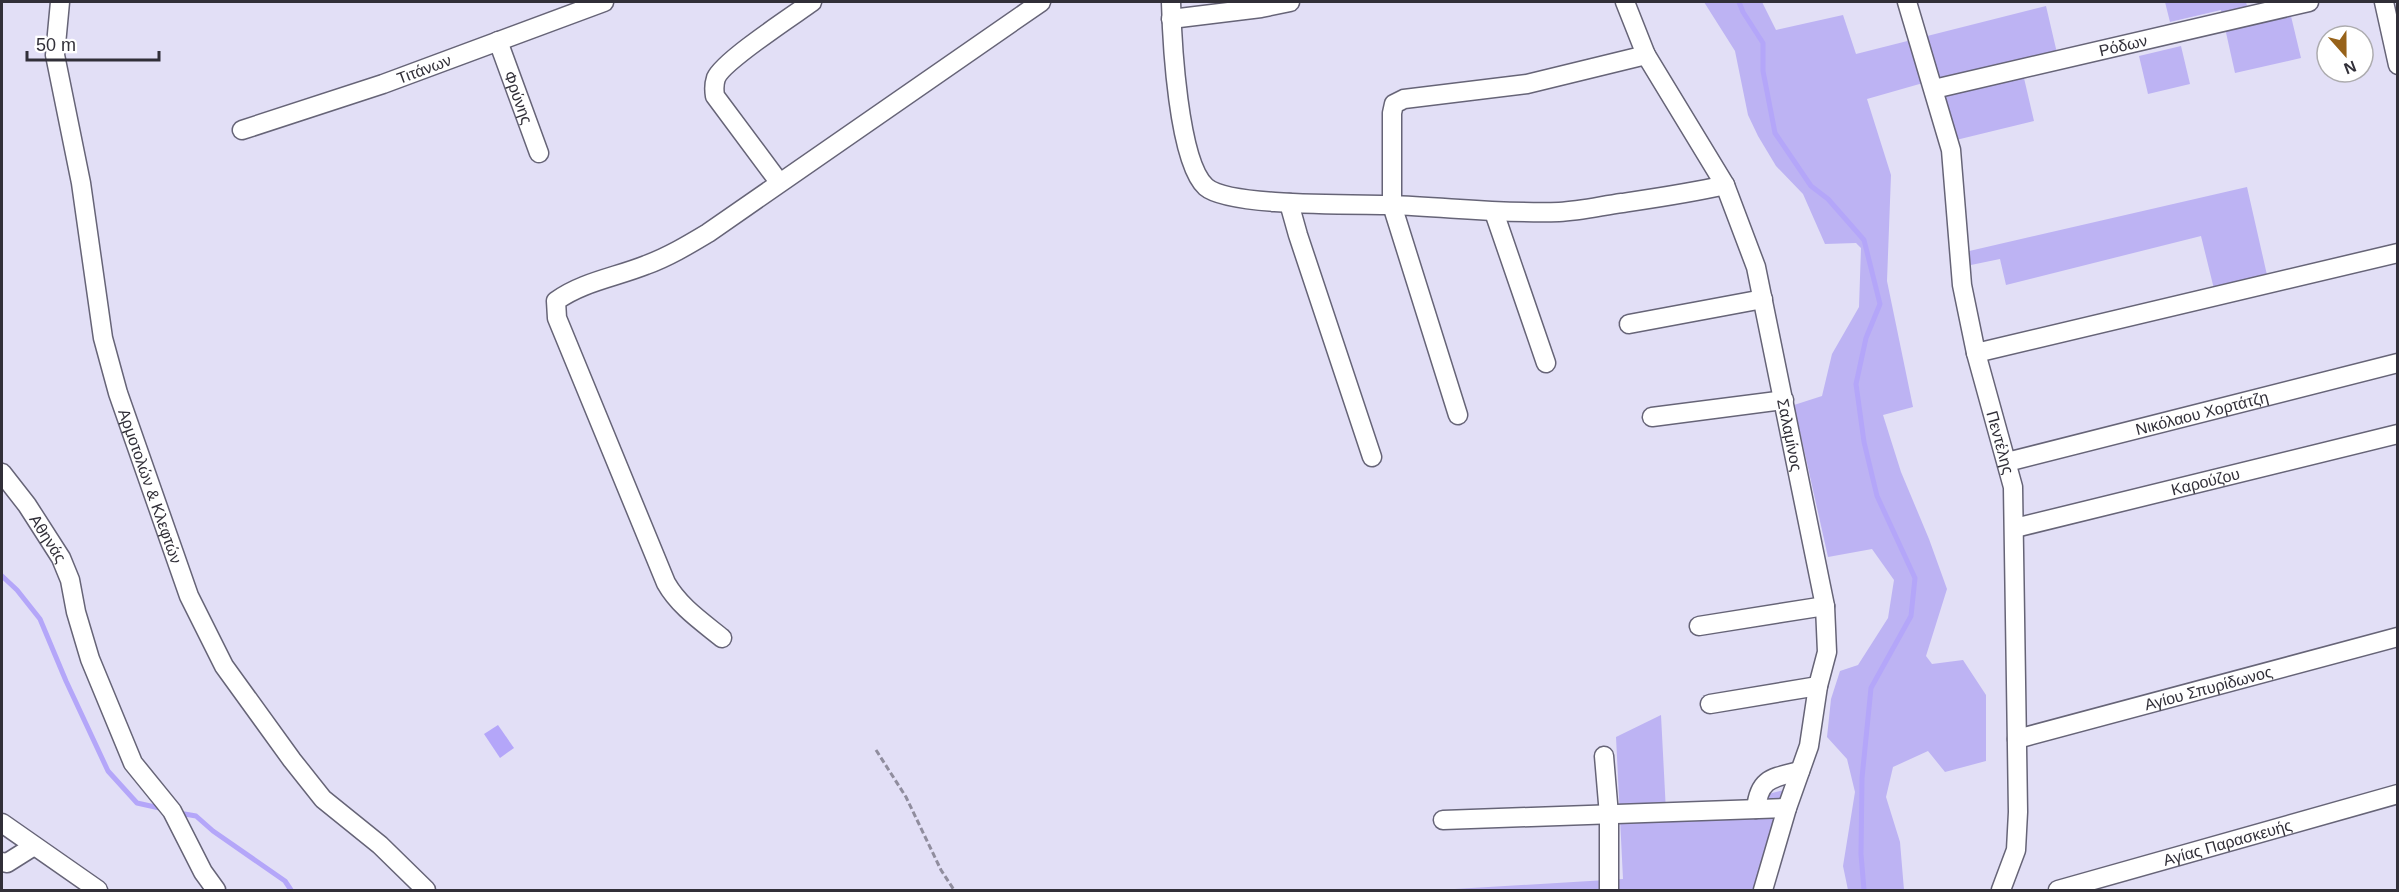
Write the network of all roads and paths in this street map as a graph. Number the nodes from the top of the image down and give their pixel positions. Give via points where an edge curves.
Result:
1 (60, 2) edge
2 (603, 2) edge
3 (812, 2) edge
4 (1041, 2) edge
5 (1290, 2) edge
6 (1625, 2) edge
7 (1907, 2) edge
8 (2309, 2) edge
9 (2384, 2) edge
10 (1171, 10) edge
11 (498, 41) junction
12 (1646, 55) junction
13 (2397, 65) edge
14 (1934, 89) junction
15 (242, 130) dead end
16 (539, 153) dead end
17 (779, 182) junction
18 (1725, 185) junction
19 (1289, 203) junction
20 (1392, 206) junction
21 (1494, 213) junction
22 (2397, 254) edge
23 (1763, 299) junction
24 (1629, 324) dead end
25 (1976, 353) junction
26 (1546, 363) dead end
27 (2397, 363) edge
28 (1784, 400) junction
29 (1458, 415) dead end
30 (1652, 417) dead end
31 (2397, 434) edge
32 (1372, 458) dead end
33 (2007, 462) junction
34 (2, 473) edge
35 (2015, 528) junction
36 (1825, 606) junction
37 (1699, 626) dead end
38 (2397, 637) edge
39 (722, 638) dead end
40 (1818, 686) junction
41 (1710, 704) dead end
42 (2018, 739) junction
43 (876, 750) dead end
44 (1604, 756) dead end
45 (1800, 771) junction
46 (2397, 794) edge
47 (1787, 808) junction
48 (1756, 810) junction
49 (1609, 815) junction
50 (1443, 820) dead end
51 (2, 823) edge
52 (34, 846) junction
53 (3, 864) edge
54 (2003, 890) edge
55 (98, 891) edge
56 (216, 891) edge
57 (426, 891) edge
58 (954, 891) edge
59 (1609, 891) edge
60 (1763, 891) edge
61 (2058, 891) edge

1 - 57 street, Αρμοτολών & Κλεφτών via 55,55 81,183 103,338 118,393 189,596 224,666 323,799 380,845
2 - 11 street, Τιτάνων
3 - 17 street via 736,58 717,76 714,85 715,96
4 - 17 street
5 - 10 street via 1261,8
6 - 12 street, Σαλαμίνος
7 - 14 street, Πεντέλης
8 - 14 street, Ρόδων
9 - 13 street
10 - 19 street via 1180,113 1196,171 1205,187 1221,195
11 - 15 street, Τιτάνων
11 - 16 street, Φρύνης
12 - 18 street, Σαλαμίνος
12 - 20 street via 1527,84 1404,99 1394,104
14 - 25 street, Πεντέλης via 1951,150 1962,285
17 - 39 street via 679,251 567,293 556,301 557,318 666,583 684,607
18 - 21 street via 1561,212
18 - 23 street, Σαλαμίνος via 1753,259
19 - 20 street
19 - 32 street
20 - 21 street
20 - 29 street
21 - 26 street
22 - 25 street
23 - 24 street
23 - 28 street, Σαλαμίνος
25 - 33 street, Πεντέλης
27 - 33 street, Νικόλαου Χορτάτζη
28 - 30 street
28 - 36 street, Σαλαμίνος
31 - 35 street, Καρούζου
33 - 35 street, Πεντέλης
34 - 56 street, Αθηνάς via 61,558 90,659 133,763 172,811
35 - 42 street, Πεντέλης
36 - 37 street
36 - 40 street, Σαλαμίνος via 1827,652
38 - 42 street, Αγίου Σπυρίδωνος
40 - 41 street
40 - 45 street, Σαλαμίνος via 1809,746
42 - 54 street, Πεντέλης via 2016,849
43 - 58 path via 906,797
44 - 49 street
45 - 47 street, Σαλαμίνος
45 - 48 street via 1763,784 1757,794
46 - 61 street, Αγίας Παρασκευής
47 - 48 street
47 - 60 street, Σαλαμίνος
48 - 49 street
49 - 50 street
49 - 59 street
51 - 52 street
52 - 53 street
52 - 55 street

